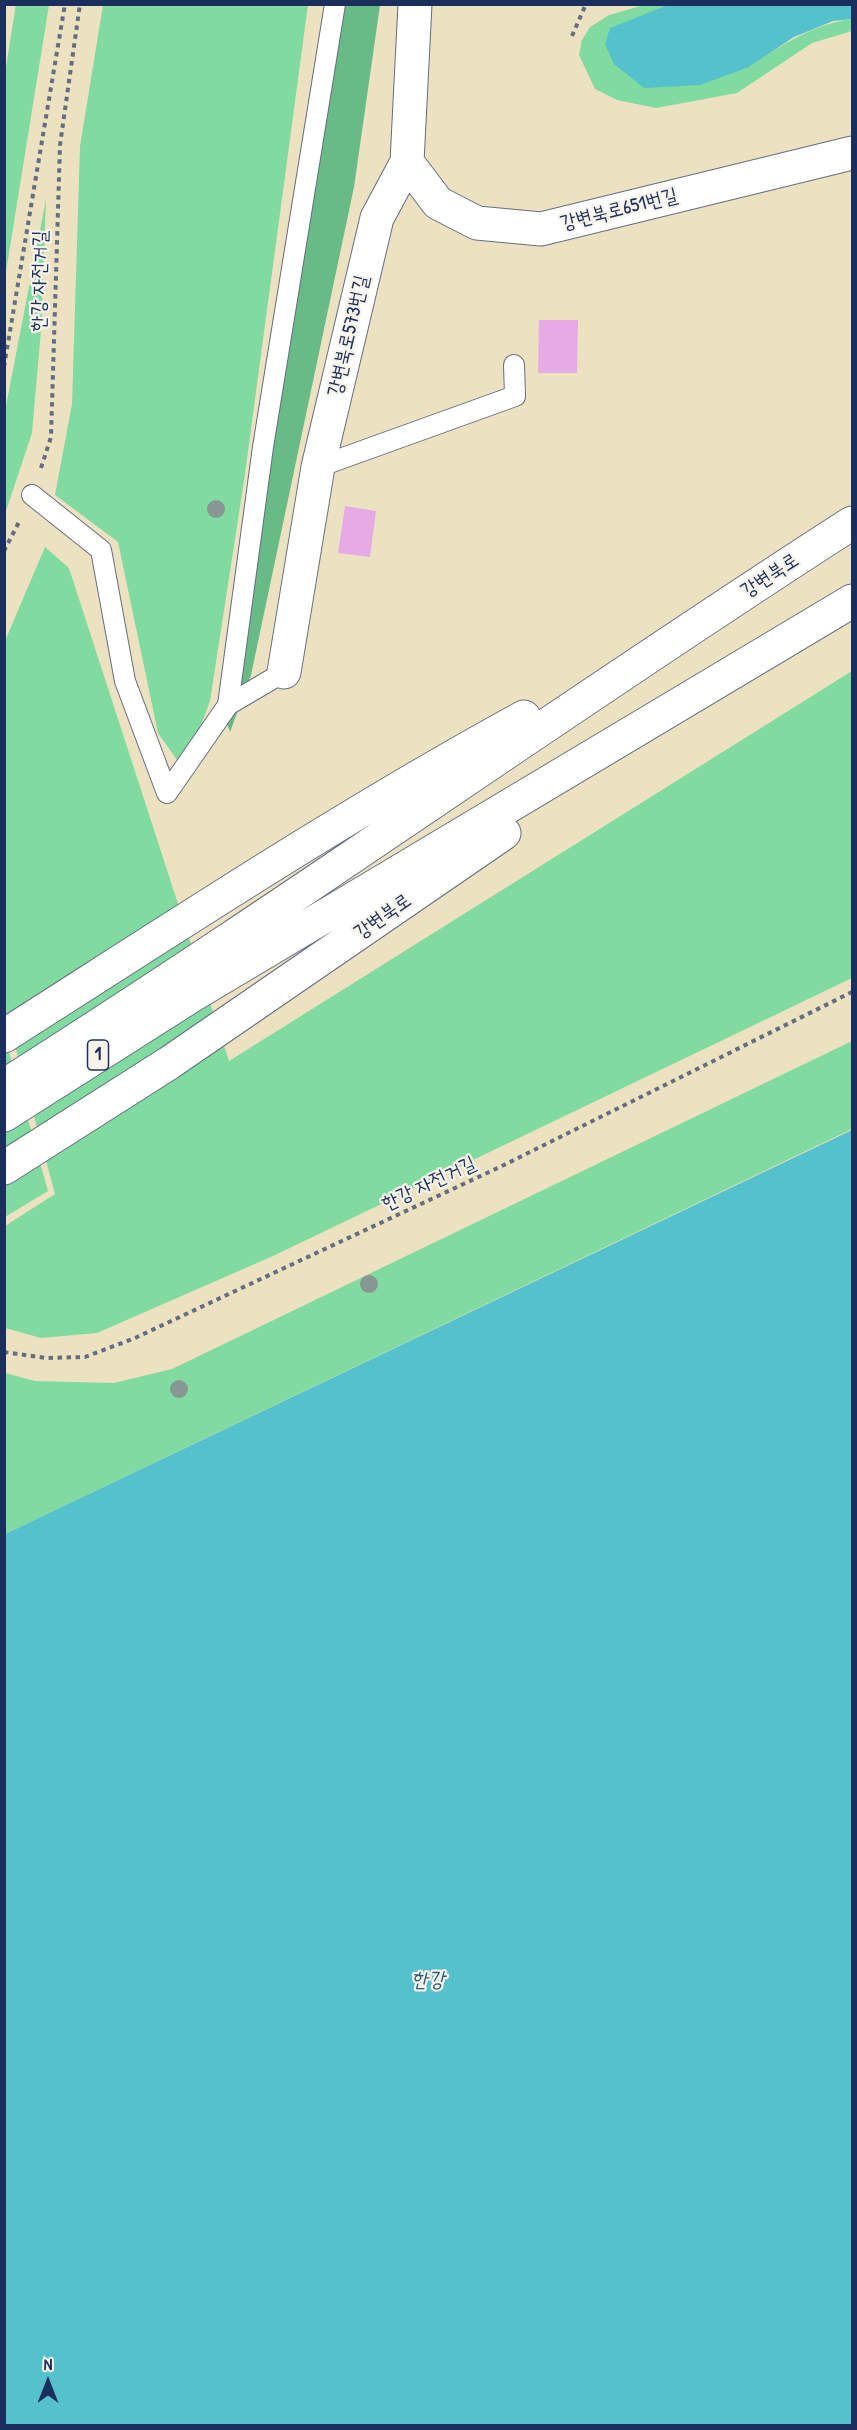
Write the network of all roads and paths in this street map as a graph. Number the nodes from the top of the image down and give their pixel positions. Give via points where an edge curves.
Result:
1 (65, 4) edge
2 (80, 4) edge
3 (335, 4) edge
4 (415, 4) edge
5 (586, 4) edge
6 (572, 36) dead end
7 (852, 153) edge
8 (407, 162) junction
9 (514, 365) dead end
10 (4, 367) edge
11 (318, 467) junction
12 (32, 495) junction
13 (852, 523) edge
14 (4, 551) edge
15 (852, 601) edge
16 (687, 629) junction
17 (757, 659) junction
18 (284, 672) joint
19 (228, 705) junction
20 (184, 986) junction
21 (852, 992) edge
22 (4, 1036) edge
23 (4, 1086) edge
24 (4, 1115) edge
25 (4, 1168) edge
26 (4, 1352) edge

1 - 10 path
2 - 12 path, 한강 자전거길 via 60,145 51,437
3 - 19 lane via 263,447
4 - 8 main road, 강변북로573번길
5 - 6 path
7 - 8 main road, 강변북로651번길 via 542,229 477,223 438,203
8 - 11 main road, 강변북로573번길 via 376,218
9 - 11 lane via 515,396
11 - 18 main road, 강변북로573번길
12 - 14 path, 한강 자전거길
12 - 19 lane via 100,550 125,681 167,793
13 - 16 main road, 강변북로
15 - 17 main road, 강변북로
16 - 20 main road, 강변북로
16 - 22 main road, 강변북로 via 461,752
17 - 20 main road, 강변북로
17 - 25 main road, 강변북로 via 169,1063
18 - 19 lane
20 - 23 main road, 강변북로 / 1
20 - 24 main road, 강변북로 / 1
21 - 26 path, 한강 자전거길 via 504,1166 135,1338 85,1357 46,1358

